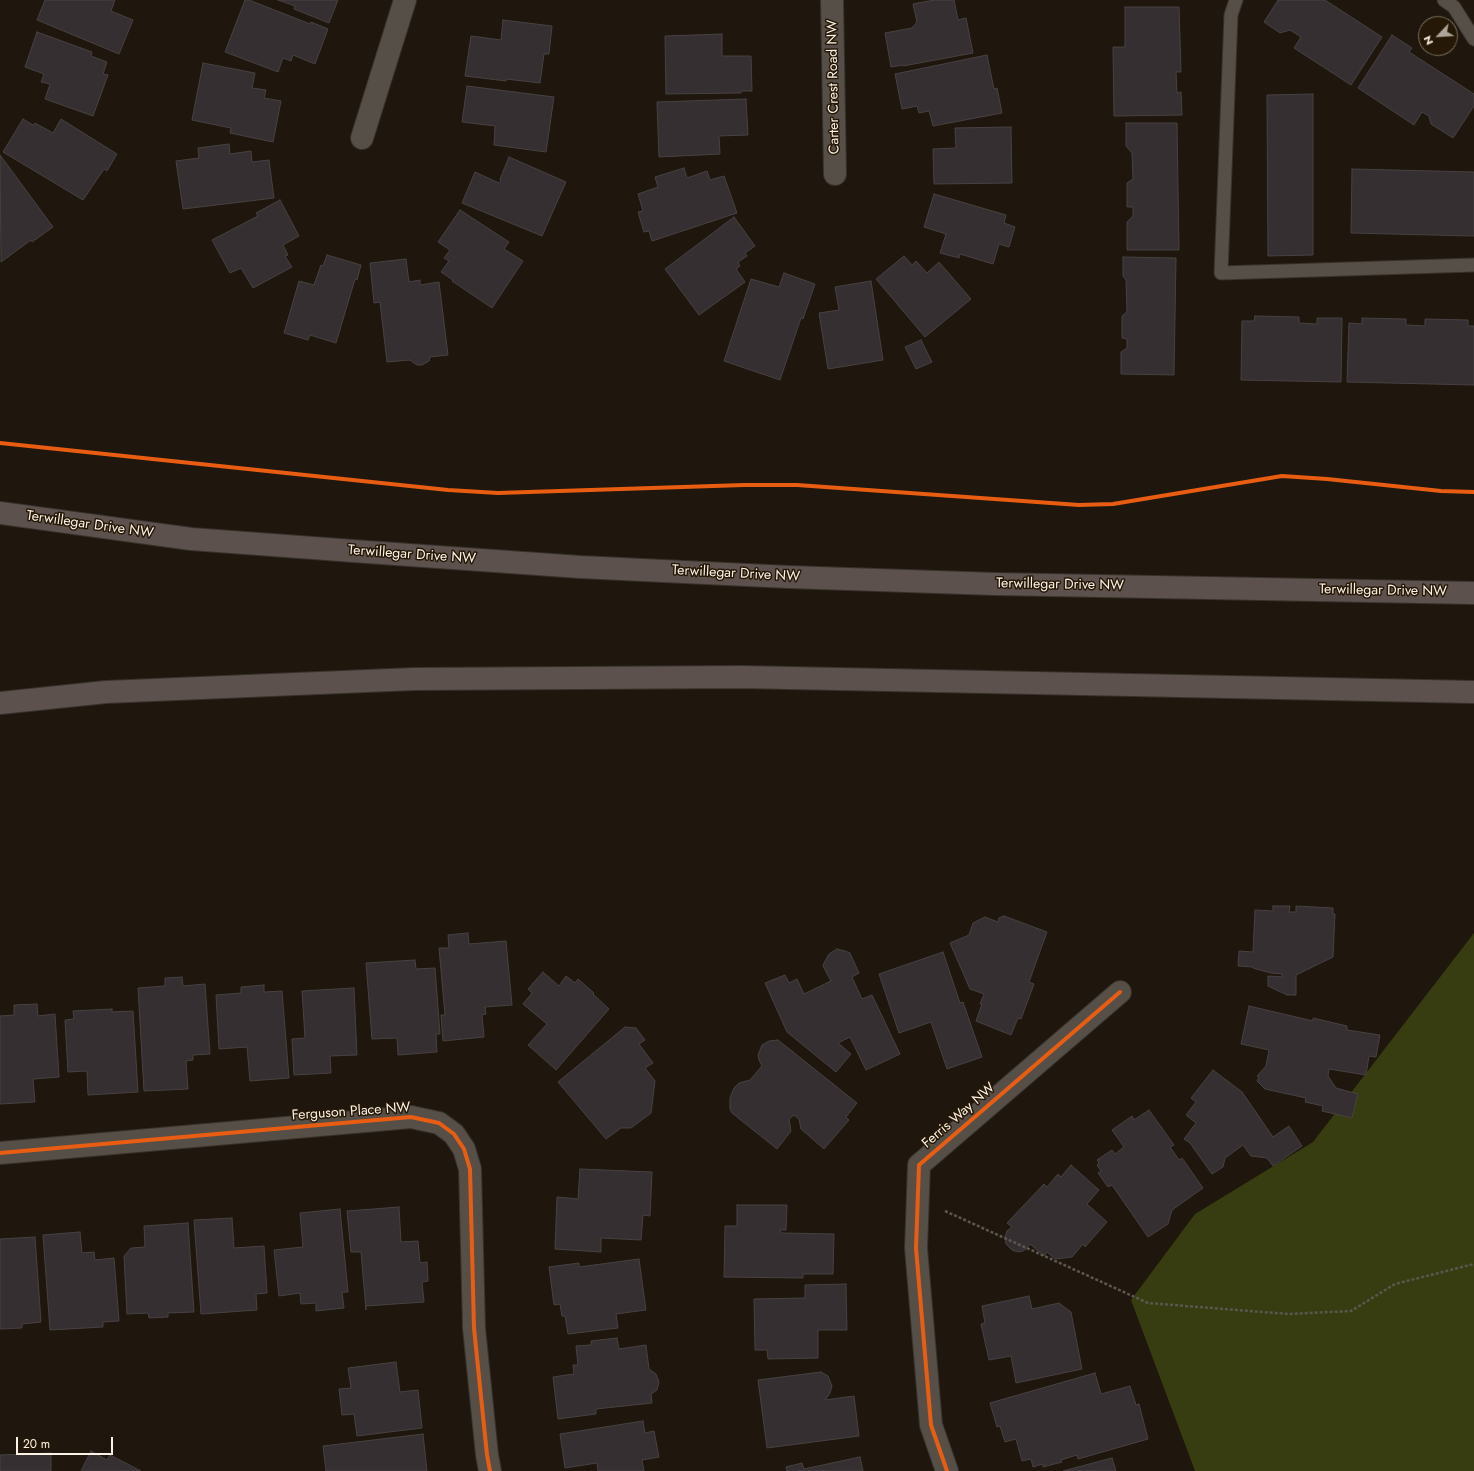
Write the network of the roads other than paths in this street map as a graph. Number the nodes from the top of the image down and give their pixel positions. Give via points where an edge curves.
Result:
1 (405, 0) edge
2 (832, 0) edge
3 (1236, 0) edge
4 (1444, 0) edge
5 (1474, 39) edge
6 (362, 138) dead end
7 (835, 174) dead end
8 (1474, 266) edge
9 (0, 513) edge
10 (1474, 593) edge
11 (1474, 692) edge
12 (0, 703) edge
13 (1120, 992) dead end
14 (0, 1153) edge
15 (490, 1471) edge
16 (947, 1471) edge

1 - 6 street
2 - 7 street, Carter Crest Road NW
3 - 8 lane via 1231,15 1221,273
4 - 5 lane via 1454,7
9 - 10 main road, Terwillegar Drive NW via 191,539 580,567 988,583
11 - 12 main road via 741,677 422,679 106,692
13 - 16 street, Ferris Way NW via 919,1165 916,1248 931,1425
14 - 15 street, Ferguson Place NW via 411,1117 439,1123 454,1134 464,1150 470,1169 474,1328

